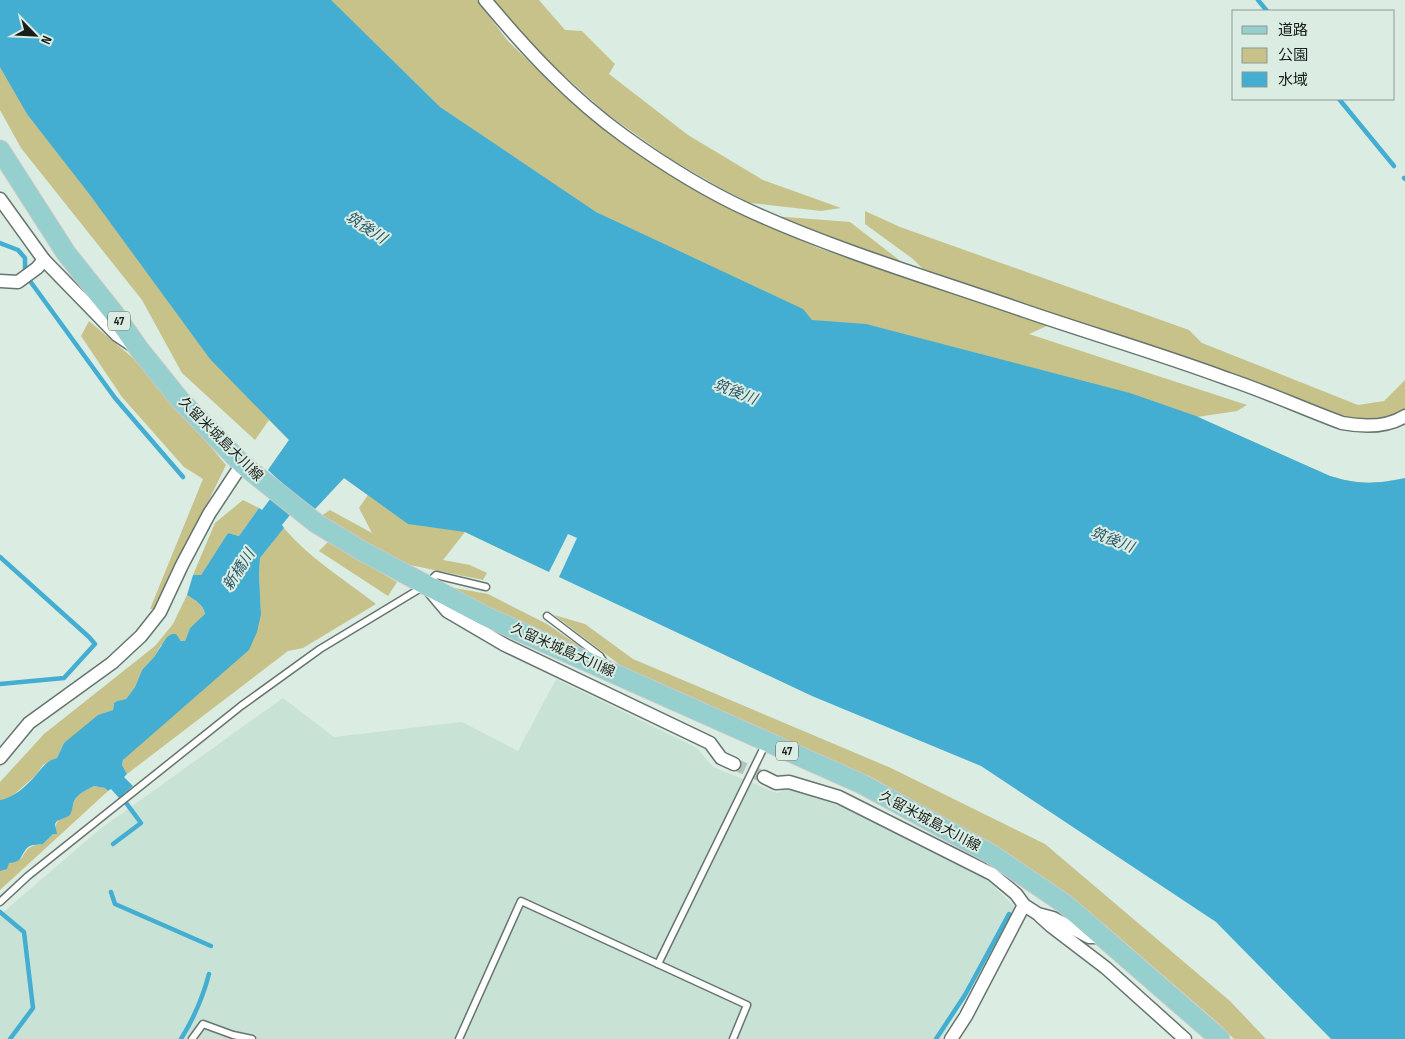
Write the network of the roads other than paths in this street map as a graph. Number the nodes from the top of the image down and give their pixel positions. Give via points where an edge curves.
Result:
1 (485, 0) edge
2 (0, 150) edge
3 (0, 199) edge
4 (44, 260) junction
5 (0, 281) edge
6 (138, 349) junction
7 (1405, 416) edge
8 (242, 464) junction
9 (426, 585) junction
10 (486, 587) dead end
11 (547, 616) dead end
12 (609, 671) junction
13 (767, 742) junction
14 (0, 758) edge
15 (734, 764) tunnel mouth
16 (764, 777) tunnel mouth
17 (0, 902) edge
18 (1024, 904) junction
19 (1038, 914) junction
20 (1104, 937) junction
21 (658, 964) junction
22 (1217, 1037) edge
23 (192, 1039) edge
24 (252, 1039) edge
25 (460, 1039) edge
26 (733, 1039) edge
27 (950, 1039) edge
28 (1185, 1039) edge

1 - 7 street via 516,38 596,114 665,163 750,210 819,240 1229,379 1342,423 1373,426
2 - 6 main road, 久留米城島大川線 / 47 via 66,253
3 - 4 street
4 - 5 street via 18,282
4 - 6 street via 117,335
6 - 8 main road, 久留米城島大川線 / 47 via 180,400
8 - 9 main road, 久留米城島大川線 / 47 via 316,523
8 - 14 street via 209,514 160,612 141,636 112,663 29,723
9 - 10 lane via 436,574
9 - 12 main road, 久留米城島大川線 / 47 via 485,616
9 - 15 street via 447,610 505,645 710,743 721,758
9 - 17 lane via 320,649 241,706 28,876
11 - 12 lane via 600,656
12 - 13 main road, 久留米城島大川線 / 47
13 - 20 main road, 久留米城島大川線 / 47 via 862,784 991,854 1065,904
13 - 21 lane
16 - 18 street via 776,783 789,782 839,797 992,874
18 - 19 street
18 - 27 street via 966,1016
19 - 20 street via 1053,918 1089,937
19 - 28 street via 1106,968
20 - 22 main road, 久留米城島大川線 / 47
21 - 25 lane via 521,900
21 - 26 lane via 747,1005
23 - 24 lane via 203,1024

